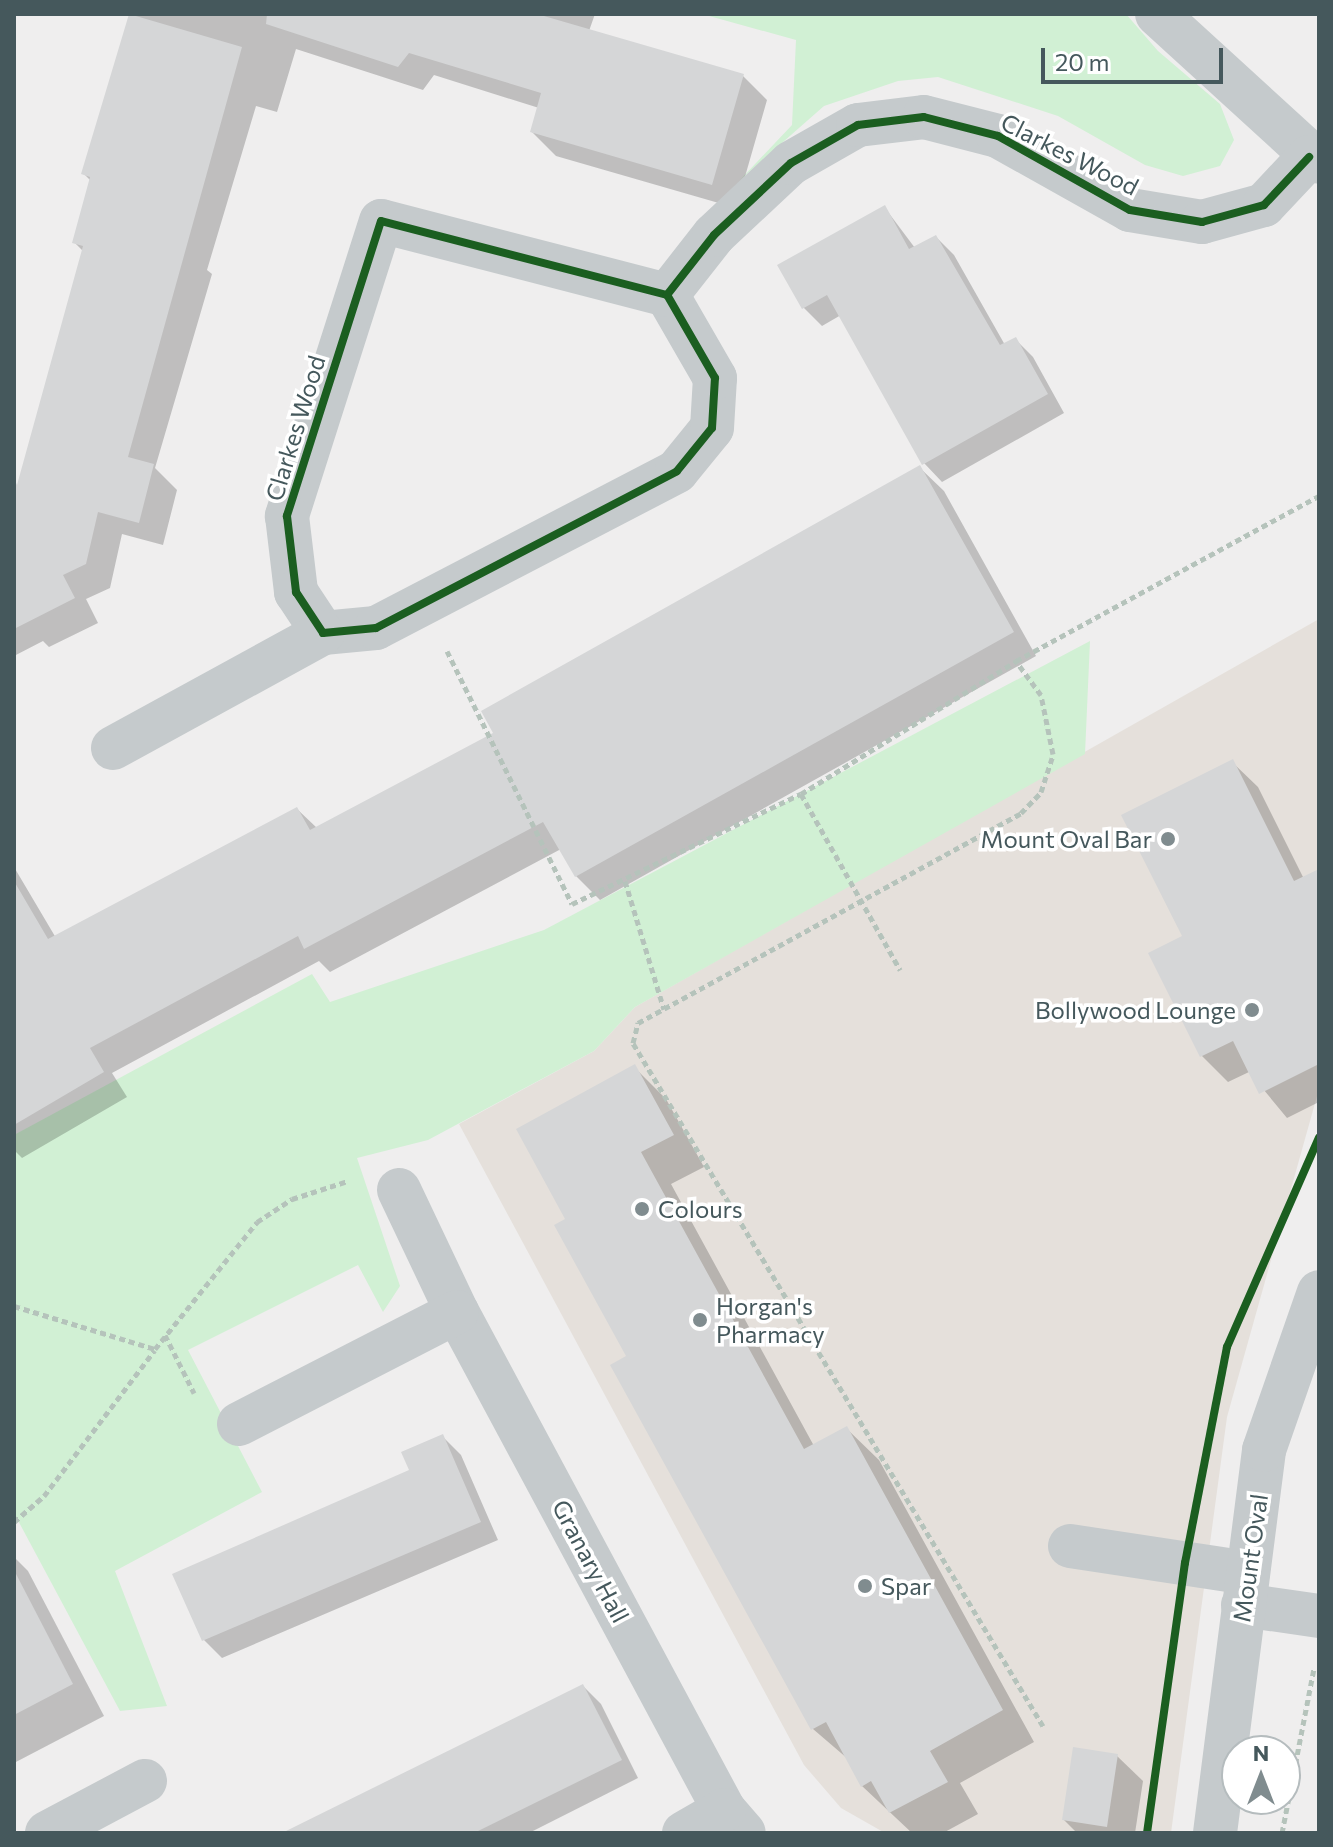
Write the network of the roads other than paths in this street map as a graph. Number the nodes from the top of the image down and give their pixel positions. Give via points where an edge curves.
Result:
1 (1157, 14) edge
2 (1314, 160) edge
3 (667, 295) junction
4 (323, 633) junction
5 (113, 748) dead end
6 (399, 1190) road end
7 (1319, 1292) edge
8 (457, 1312) junction
9 (239, 1424) dead end
10 (1070, 1546) dead end
11 (1246, 1589) junction
12 (1319, 1616) edge
13 (145, 1781) dead end
14 (734, 1822) edge
15 (47, 1833) edge
16 (684, 1833) edge
17 (1215, 1833) edge

1 - 2 street, Clarkes Wood
2 - 3 street, Clarkes Wood via 1264,205 1202,222 1130,210 998,136 924,117 858,125 791,163 714,235
3 - 4 street via 715,378 712,428 677,471 376,628
3 - 4 street, Clarkes Wood via 381,221 287,516 296,592
4 - 5 street
6 - 8 street, Granary Hall
7 - 11 street, Mount Oval via 1264,1450
8 - 9 street
8 - 14 street, Granary Hall
10 - 11 street via 1185,1563
11 - 12 street
11 - 17 street, Mount Oval
13 - 15 street
14 - 16 street, Granary Hall

